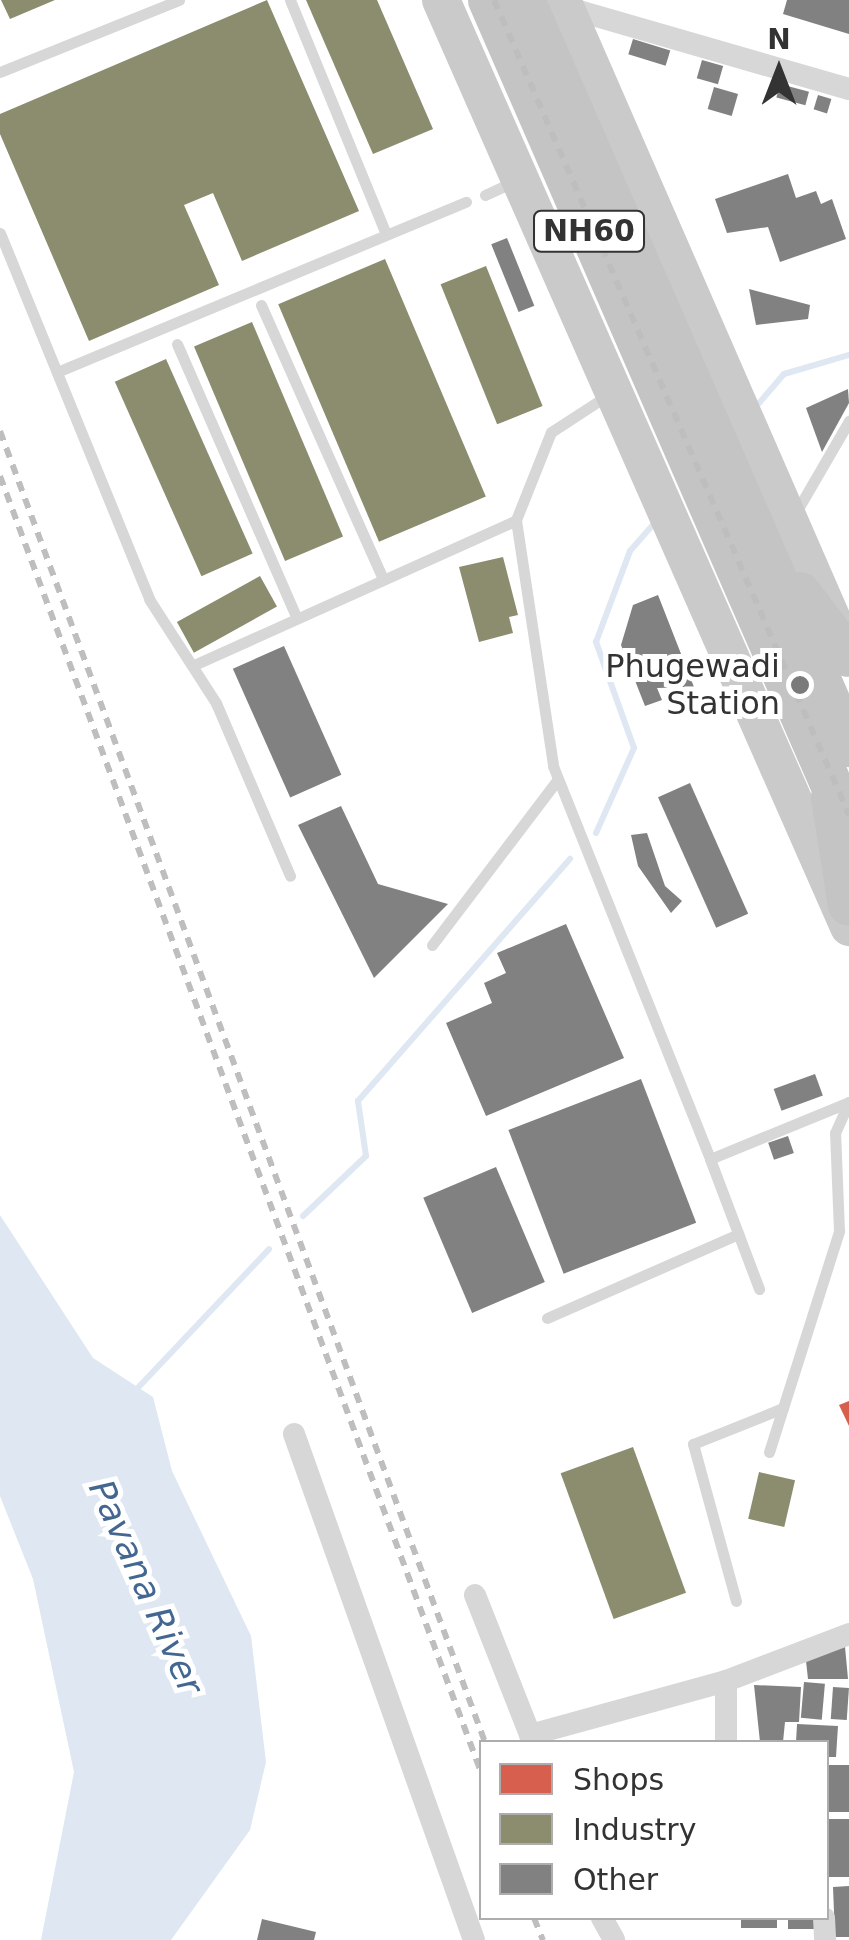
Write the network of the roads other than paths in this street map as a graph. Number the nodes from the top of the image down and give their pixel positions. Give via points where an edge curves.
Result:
1 (179, 0) edge
2 (290, 0) edge
3 (441, 0) edge
4 (489, 0) edge
5 (551, 2) edge
6 (0, 72) edge
7 (849, 89) edge
8 (520, 178) junction
9 (485, 195) dead end
10 (466, 202) dead end
11 (0, 233) edge
12 (386, 234) junction
13 (261, 305) dead end
14 (177, 344) dead end
15 (57, 372) junction
16 (614, 392) junction
17 (849, 421) edge
18 (720, 448) junction
19 (516, 520) junction
20 (774, 529) junction
21 (383, 580) junction
22 (296, 616) junction
23 (849, 657) edge
24 (194, 665) junction
25 (839, 761) edge
26 (558, 779) junction
27 (849, 824) edge
28 (290, 876) dead end
29 (849, 905) edge
30 (849, 927) edge
31 (432, 945) dead end
32 (710, 1159) junction
33 (738, 1234) junction
34 (759, 1288) dead end
35 (547, 1318) dead end
36 (783, 1408) junction
37 (294, 1434) dead end
38 (770, 1452) dead end
39 (475, 1596) dead end
40 (736, 1601) dead end
41 (849, 1634) edge
42 (726, 1681) junction
43 (531, 1739) edge
44 (726, 1740) edge
45 (474, 1940) edge

1 - 6 lane
2 - 12 lane
3 - 8 main road
4 - 18 highway, NH60
5 - 7 street
5 - 18 highway, NH60
8 - 9 lane
8 - 16 main road
10 - 12 lane
11 - 15 lane
12 - 15 lane
13 - 21 lane
14 - 22 lane
15 - 24 lane via 158,618
16 - 19 lane via 551,432
16 - 30 main road
17 - 20 lane
18 - 20 highway, NH60
18 - 25 highway, NH60
19 - 21 lane
19 - 26 lane
20 - 23 highway
20 - 25 highway, NH60
21 - 22 lane
22 - 24 lane
24 - 28 lane
25 - 27 highway, NH60
25 - 29 highway
26 - 31 lane
26 - 32 lane
32 - 33 lane
32 - 36 lane via 849,1102 835,1133 839,1231
33 - 34 lane
33 - 35 lane
36 - 38 lane
36 - 40 lane via 693,1444
37 - 45 street
39 - 43 street
41 - 42 street
42 - 43 street
42 - 44 street

